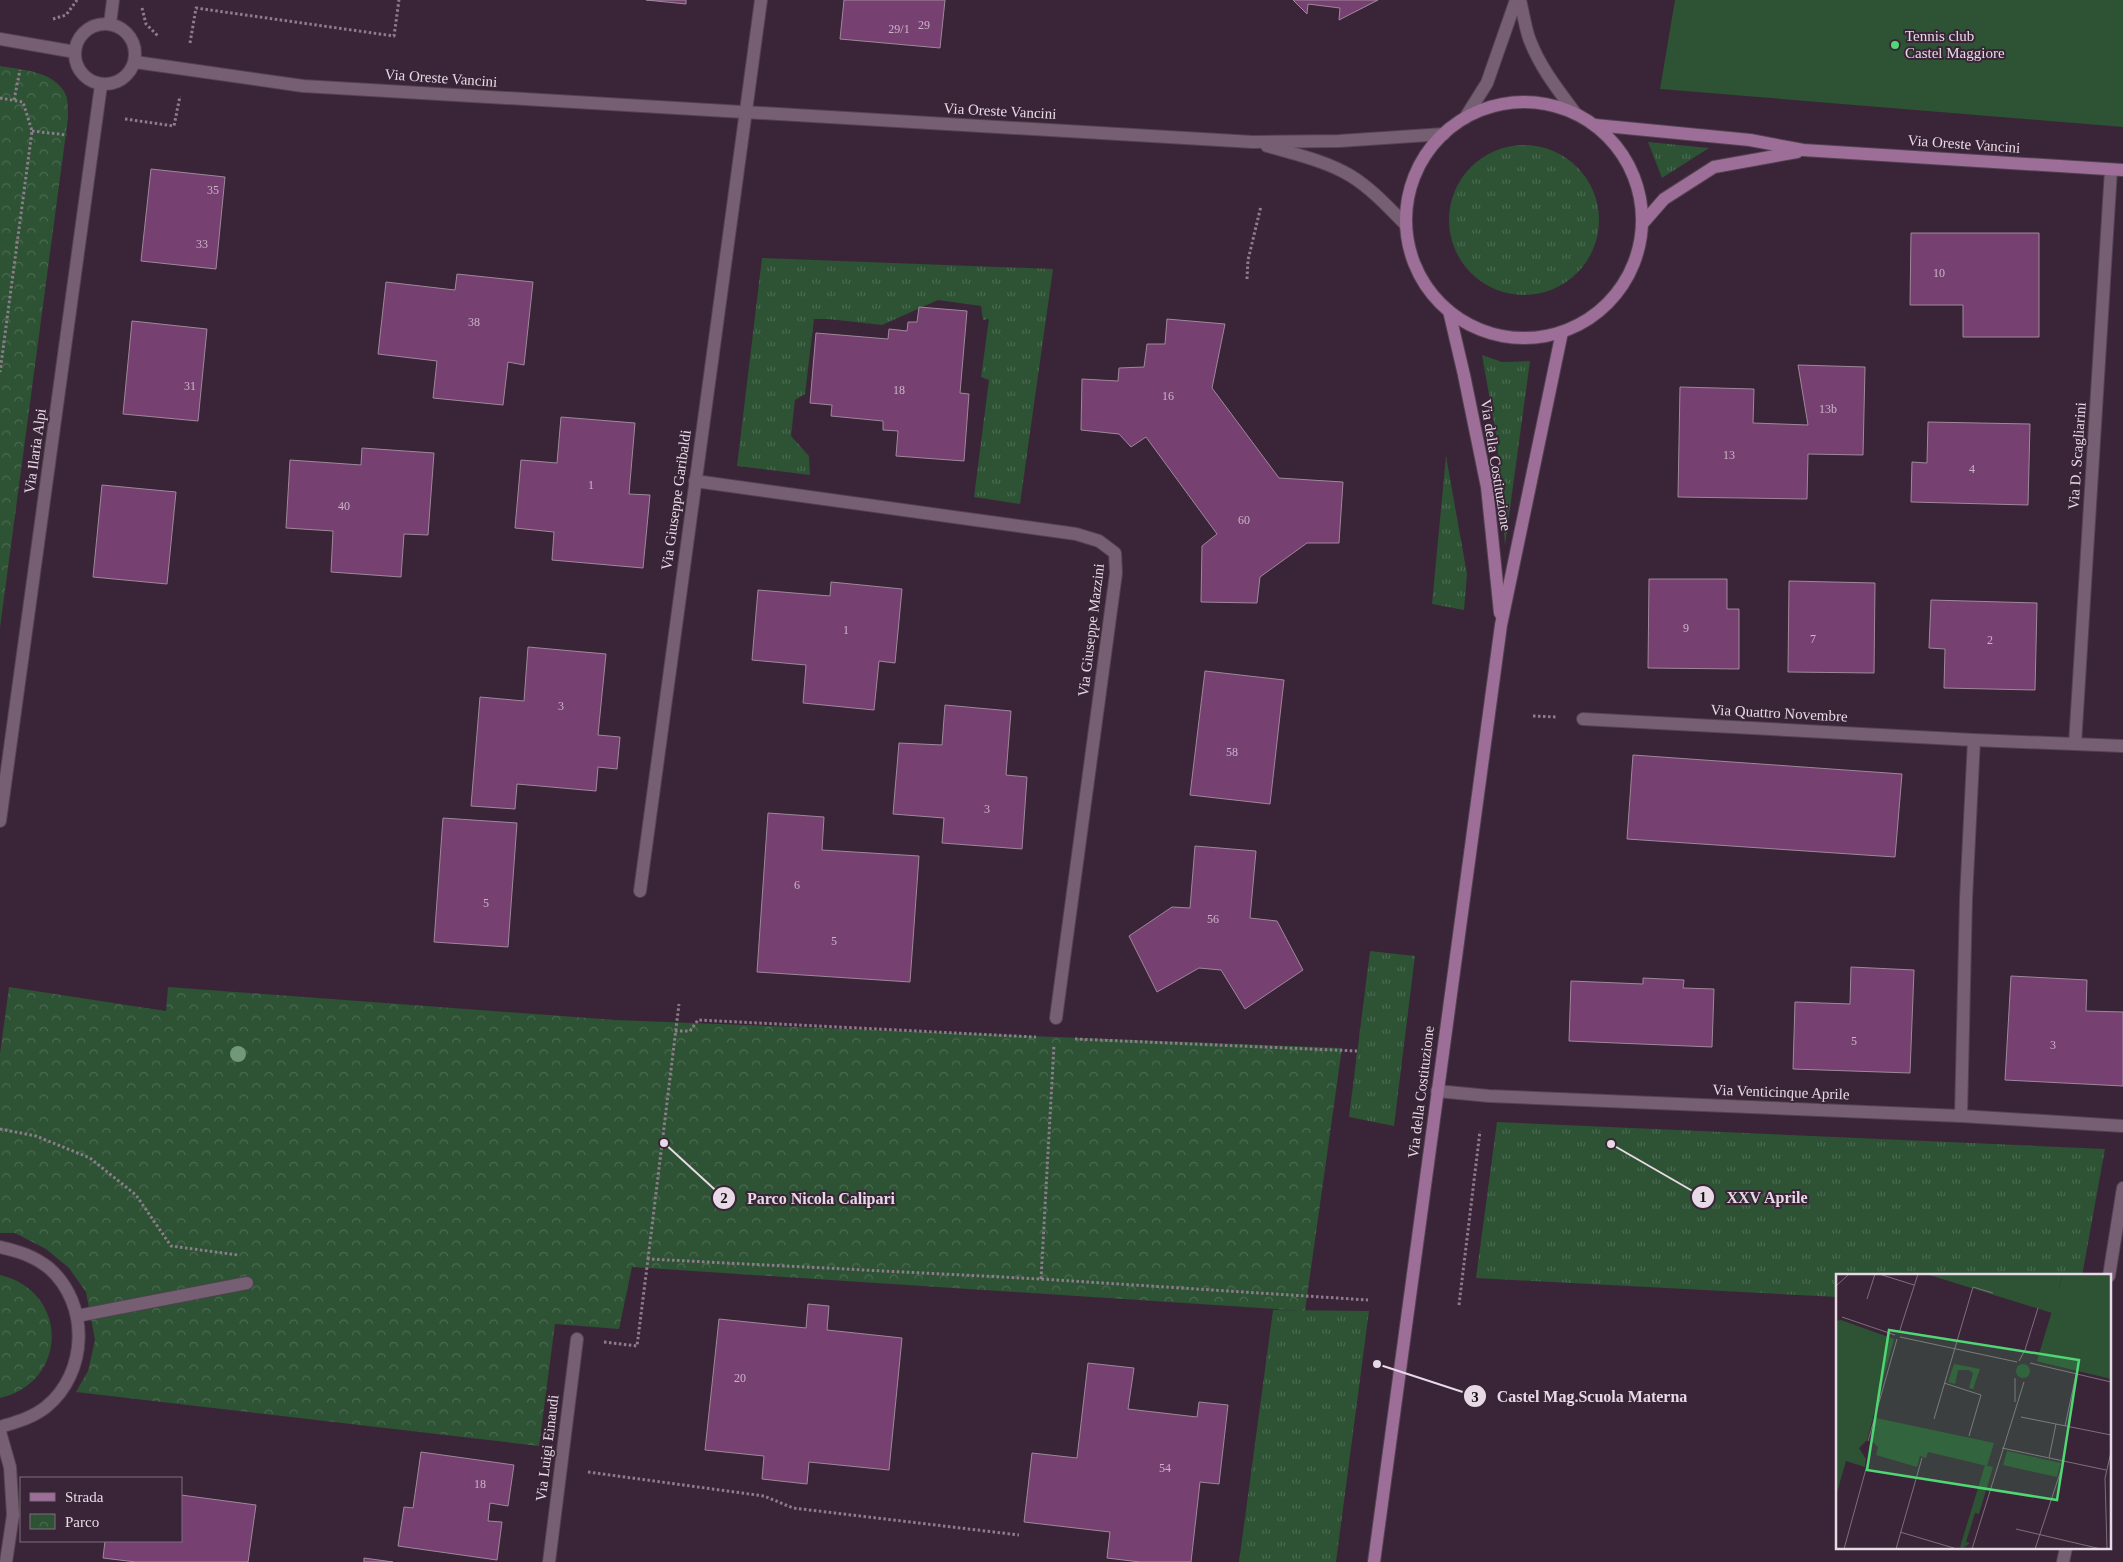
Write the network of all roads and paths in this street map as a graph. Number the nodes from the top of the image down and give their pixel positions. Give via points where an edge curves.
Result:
1 (114, 0) edge
2 (399, 0) edge
3 (761, 0) edge
4 (1516, 0) edge
5 (1520, 0) edge
6 (110, 24) junction
7 (0, 39) edge
8 (190, 46) dead end
9 (75, 52) junction
10 (135, 62) junction
11 (101, 85) junction
12 (0, 98) edge
13 (746, 113) junction
14 (1576, 114) junction
15 (1465, 118) junction
16 (1595, 125) junction
17 (1444, 134) junction
18 (1253, 142) junction
19 (1804, 150) junction
20 (2117, 170) edge
21 (1260, 206) dead end
22 (1643, 223) junction
23 (1406, 225) junction
24 (1247, 279) dead end
25 (1449, 311) junction
26 (1562, 332) junction
27 (0, 372) edge
28 (694, 481) junction
29 (1501, 626) junction
30 (1583, 719) dead end
31 (1974, 740) junction
32 (2075, 744) junction
33 (2123, 746) edge
34 (0, 820) edge
35 (640, 891) dead end
36 (679, 1004) dead end
37 (1056, 1018) joint
38 (675, 1031) junction
39 (1054, 1038) junction
40 (1357, 1051) dead end
41 (1437, 1091) junction
42 (1961, 1116) junction
43 (2123, 1126) edge
44 (0, 1128) edge
45 (1480, 1131) dead end
46 (2123, 1188) edge
47 (0, 1247) edge
48 (241, 1256) dead end
49 (648, 1259) junction
50 (2109, 1274) edge
51 (1041, 1279) junction
52 (247, 1283) dead end
53 (1368, 1300) dead end
54 (1459, 1305) dead end
55 (77, 1316) junction
56 (577, 1339) joint
57 (0, 1427) edge
58 (0, 1432) edge
59 (561, 1468) junction
60 (1019, 1535) dead end
61 (6, 1562) edge
62 (549, 1562) edge
63 (1374, 1562) edge

1 - 6 street
2 - 8 path via 394,36 196,8
3 - 13 street
4 - 15 street via 1487,83
5 - 14 street via 1529,38 1540,62
6 - 9 street via 90,27 77,42
6 - 10 street via 120,27 134,42
7 - 9 street
9 - 11 street via 79,70 92,82
10 - 11 street via 126,77
10 - 13 street, Via Oreste Vancini via 303,86
11 - 34 street, Via Ilaria Alpi
12 - 27 path via 23,102 32,131
13 - 18 street, Via Oreste Vancini
13 - 28 street, Via Giuseppe Garibaldi
14 - 15 street via 1554,105 1509,102
14 - 16 street
15 - 17 street
16 - 19 street, Via Oreste Vancini via 1750,140
16 - 22 street via 1616,144 1631,168 1640,195
17 - 18 street, Via Oreste Vancini via 1339,141
17 - 23 street via 1420,163 1409,193
18 - 23 street, Via Oreste Vancini via 1306,157 1351,176 1377,195
19 - 20 street, Via Oreste Vancini
19 - 22 street, Via Oreste Vancini via 1714,167 1664,199
20 - 32 street, Via D. Scagliarini
21 - 24 path
22 - 26 street via 1639,252 1627,278 1610,301 1588,319
23 - 25 street via 1414,264 1429,290
25 - 26 street via 1474,327 1503,336 1533,338
25 - 29 street, Via della Costituzione via 1487,488
26 - 29 street, Via della Costituzione
28 - 35 street, Via Giuseppe Garibaldi
28 - 37 street, Via Giuseppe Mazzini via 1076,534 1099,541 1115,553 1116,573
29 - 41 street, Via della Costituzione
30 - 31 street, Via Quattro Novembre
31 - 32 street, Via Quattro Novembre
31 - 42 street via 1966,899
32 - 33 street, Via Quattro Novembre
36 - 38 path
37 - 39 path
38 - 39 path via 690,1031 698,1020
38 - 49 path
39 - 40 path
39 - 51 path
41 - 42 street, Via Venticinque Aprile via 1489,1096
41 - 63 street, Via della Costituzione
42 - 43 street, Via Venticinque Aprile
44 - 48 path via 36,1136 90,1158 136,1195 171,1246
45 - 54 path
46 - 50 street
47 - 55 street via 25,1253 49,1268 67,1290
49 - 51 path
49 - 56 path via 637,1346
51 - 53 path
52 - 55 street
55 - 57 street via 79,1341 75,1366 63,1389 38,1412
56 - 59 street, Via Luigi Einaudi
58 - 61 street via 10,1467 13,1514
59 - 60 path via 764,1496 793,1508
59 - 62 street, Via Luigi Einaudi

